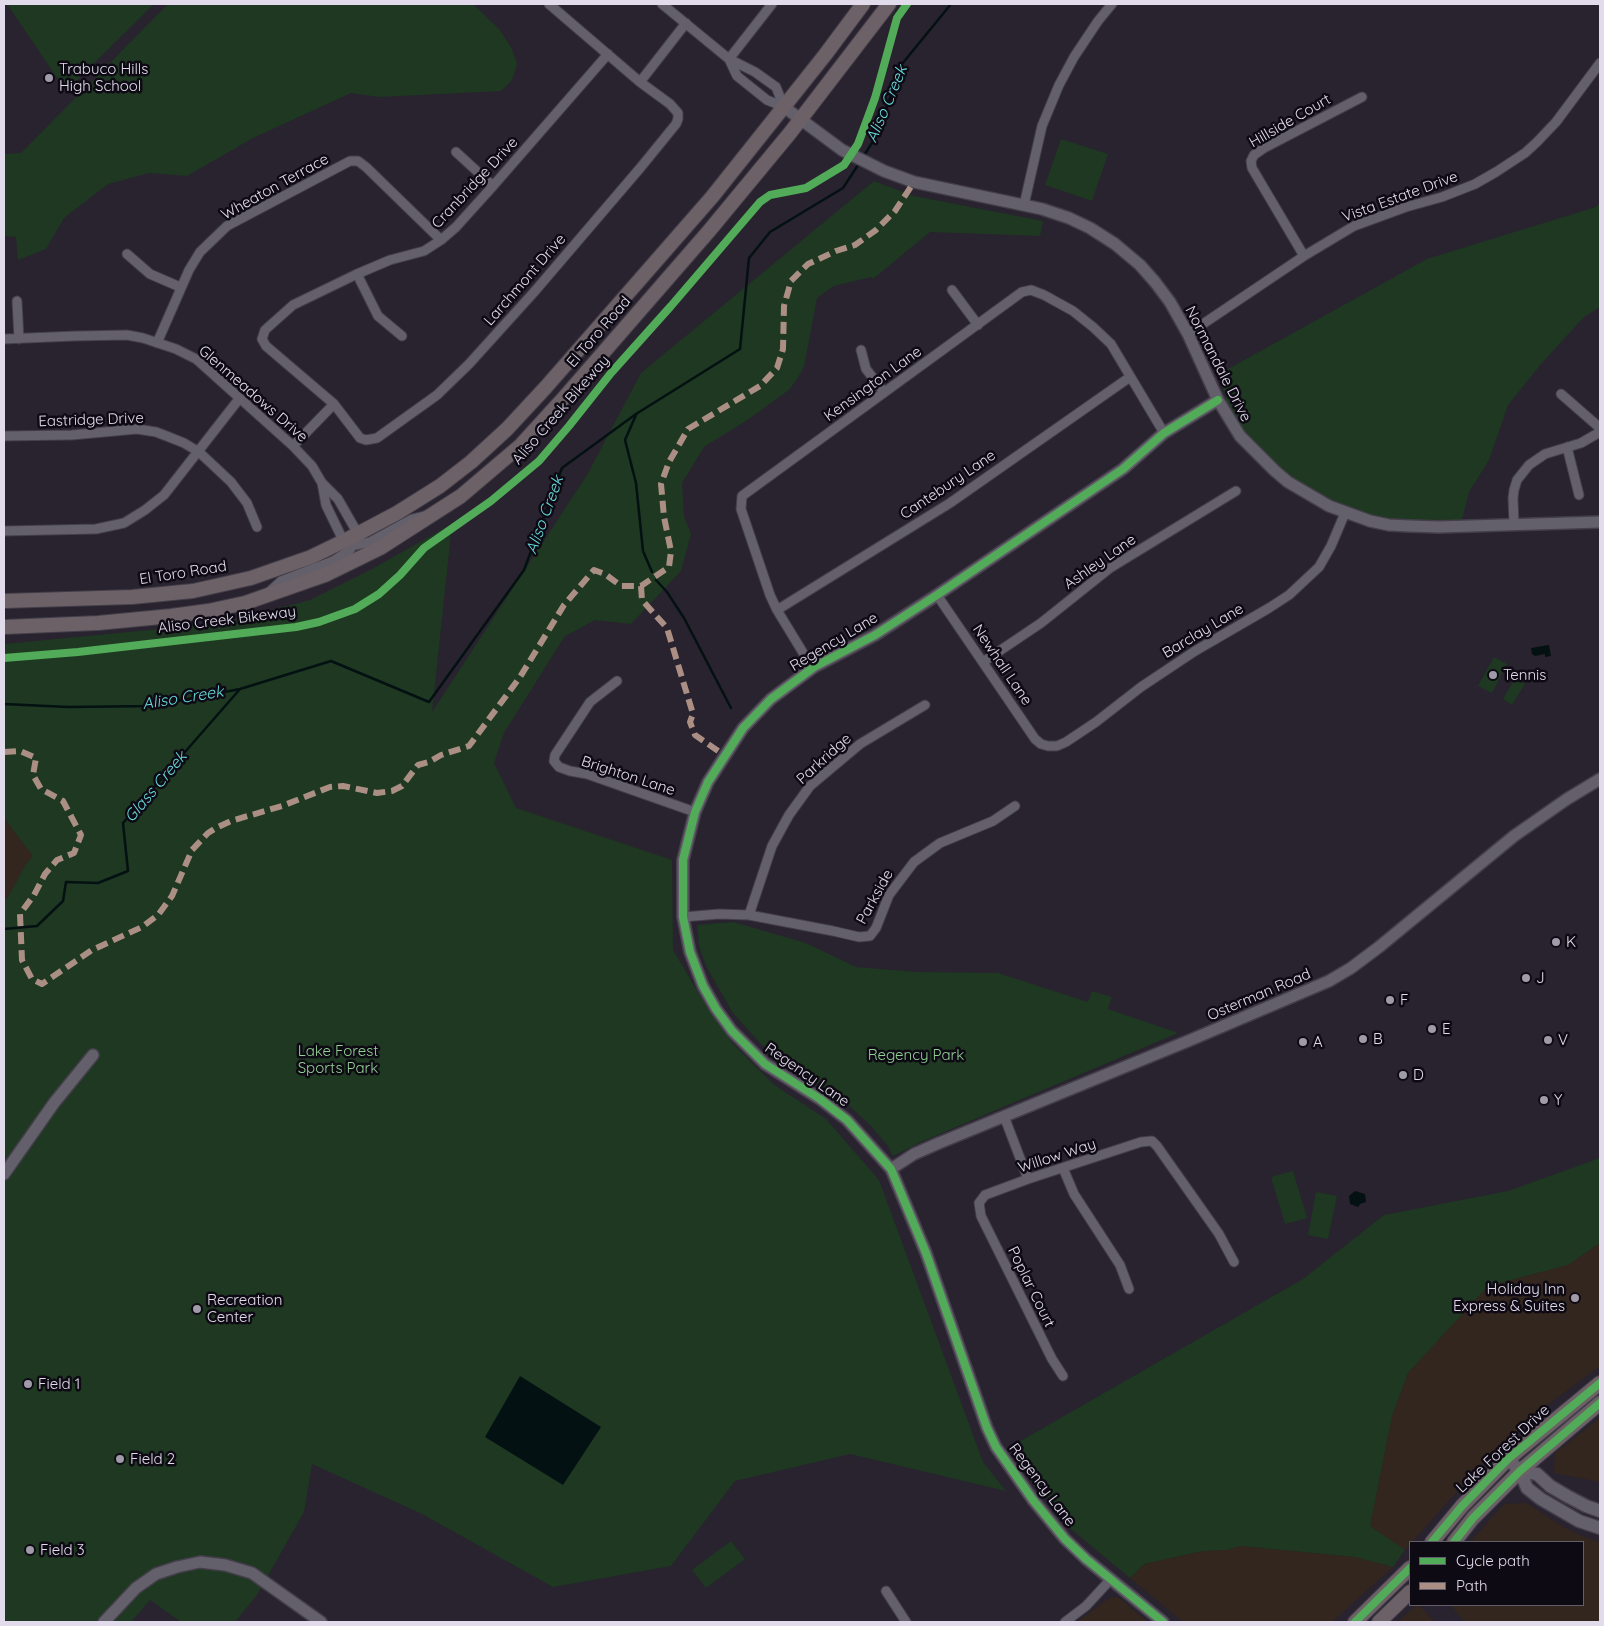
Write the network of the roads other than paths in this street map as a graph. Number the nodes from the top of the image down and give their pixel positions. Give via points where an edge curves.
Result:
1 (549, 4) edge
2 (662, 4) edge
3 (772, 4) edge
4 (863, 4) edge
5 (889, 4) edge
6 (1112, 4) edge
7 (686, 23) junction
8 (608, 54) junction
9 (729, 59) junction
10 (1600, 63) edge
11 (640, 82) junction
12 (1362, 97) dead end
13 (784, 107) junction
14 (801, 119) junction
15 (456, 152) dead end
16 (493, 186) junction
17 (1024, 205) junction
18 (441, 240) junction
19 (127, 254) dead end
20 (1304, 256) junction
21 (357, 274) junction
22 (180, 288) junction
23 (952, 290) dead end
24 (18, 301) dead end
25 (978, 325) junction
26 (1188, 334) junction
27 (402, 336) dead end
28 (4, 339) edge
29 (19, 339) junction
30 (158, 343) junction
31 (861, 350) dead end
32 (1130, 377) junction
33 (884, 392) junction
34 (1561, 394) dead end
35 (239, 398) junction
36 (1218, 400) junction
37 (334, 404) junction
38 (1600, 428) edge
39 (1600, 432) edge
40 (1164, 433) junction
41 (4, 436) edge
42 (293, 446) junction
43 (1567, 447) junction
44 (199, 452) junction
45 (322, 483) junction
46 (1236, 490) dead end
47 (1579, 495) dead end
48 (435, 513) junction
49 (1345, 513) junction
50 (1600, 522) edge
51 (1514, 524) junction
52 (257, 527) dead end
53 (4, 531) edge
54 (352, 539) junction
55 (937, 594) junction
56 (263, 597) junction
57 (4, 601) edge
58 (776, 610) junction
59 (4, 627) edge
60 (984, 662) junction
61 (814, 667) junction
62 (616, 681) dead end
63 (924, 705) dead end
64 (1048, 746) joint
65 (1600, 780) edge
66 (1015, 806) dead end
67 (695, 812) junction
68 (749, 915) junction
69 (683, 917) junction
70 (93, 1055) dead end
71 (1004, 1116) junction
72 (1063, 1168) junction
73 (890, 1169) junction
74 (4, 1174) edge
75 (1028, 1179) junction
76 (979, 1208) joint
77 (1234, 1262) dead end
78 (1129, 1289) dead end
79 (1063, 1376) dead end
80 (1600, 1383) edge
81 (1600, 1403) edge
82 (1508, 1459) junction
83 (1520, 1471) junction
84 (1600, 1511) edge
85 (1600, 1528) edge
86 (1433, 1541) edge
87 (1455, 1541) edge
88 (1409, 1569) edge
89 (1111, 1579) junction
90 (886, 1591) dead end
91 (1409, 1593) edge
92 (104, 1622) edge
93 (321, 1622) edge
94 (906, 1622) edge
95 (1065, 1622) edge
96 (1163, 1622) edge
97 (1355, 1622) edge
98 (1379, 1622) edge

1 - 8 street
2 - 7 street, Normandale Drive
3 - 9 street
4 - 13 main road, El Toro Road
5 - 14 main road, El Toro Road
6 - 17 street via 1078,49 1058,85 1042,126
7 - 9 street, Normandale Drive
7 - 11 street
8 - 11 street
8 - 16 street, Cranbridge Drive
9 - 13 street, Normandale Drive via 737,76 767,100
9 - 13 street, Normandale Drive via 776,87
10 - 20 street, Vista Estate Drive via 1537,142 1496,172 1476,184 1354,226
11 - 37 street, Larchmont Drive via 678,113 676,124 469,364 437,394 377,438 360,438
12 - 20 street, Hillside Court via 1264,148 1251,161 1252,168
13 - 14 street, Normandale Drive
13 - 54 main road, El Toro Road via 712,197 506,430 440,486
14 - 17 street, Normandale Drive via 842,150 884,171 914,182
14 - 48 main road, El Toro Road via 709,231 521,445 461,496
15 - 16 street
16 - 18 street, Cranbridge Drive
17 - 26 street, Normandale Drive via 1076,222 1124,251 1155,282
18 - 21 street, Cranbridge Drive via 424,251 390,260
18 - 22 street, Wheaton Terrace via 366,167 350,162 227,226 200,252
19 - 22 street via 150,274
20 - 26 street, Vista Estate Drive
21 - 27 street via 378,316
21 - 37 street, Cranbridge Drive via 293,305 265,330 262,339 266,346
22 - 30 street, Wheaton Terrace
23 - 25 street
24 - 29 street
25 - 32 street, Kensington Lane via 1022,292 1031,290 1073,311 1094,327 1111,344
25 - 33 street, Kensington Lane
26 - 36 street, Normandale Drive
28 - 29 street, Glenmeadows Drive
29 - 30 street, Glenmeadows Drive via 127,335
30 - 35 street, Glenmeadows Drive via 196,359
31 - 33 street via 866,369
32 - 40 street
32 - 58 street, Cantebury Lane via 950,502
33 - 58 street, Kensington Lane via 744,493 741,499 741,509
34 - 38 street
35 - 42 street, Glenmeadows Drive
35 - 44 street
36 - 40 street, Regency Lane
36 - 49 street, Normandale Drive via 1240,436 1275,471 1310,496
37 - 42 street
39 - 43 street via 1588,441
40 - 55 street, Regency Lane via 1123,469
41 - 44 street, Eastridge Drive via 72,435 137,429 156,432
42 - 45 street, Glenmeadows Drive via 312,466
43 - 47 street
43 - 51 street via 1545,454 1523,471 1514,490
44 - 52 street, Eastridge Drive via 231,482 247,503
44 - 53 street via 164,495 124,523 96,529
45 - 54 street, Glenmeadows Drive via 338,499
45 - 54 street, Glenmeadows Drive via 326,505 342,538
46 - 60 street, Ashley Lane via 1110,568 1041,623
48 - 54 street via 412,519 370,542 356,545
48 - 56 main road, El Toro Road via 380,548 325,575
49 - 51 street, Normandale Drive via 1409,526
49 - 64 street, Barclay Lane via 1319,567 1289,594 1174,664 1066,742
50 - 51 street, Normandale Drive
54 - 56 street, El Toro Road via 350,550 333,561 281,581
54 - 57 main road, El Toro Road via 251,578 193,591 132,597
55 - 60 street, Newhall Lane
55 - 61 street, Regency Lane via 875,635
56 - 59 main road, El Toro Road via 208,612 98,623
58 - 61 street
60 - 64 street, Newhall Lane via 1035,739
61 - 67 street, Regency Lane via 771,699 743,728 708,782
62 - 67 street, Brighton Lane via 590,702 555,754 554,762 570,771
63 - 68 street, Parkridge via 860,744 810,786 772,846
65 - 71 street, Osterman Road via 1527,826 1379,947 1329,981
66 - 68 street, Parkside via 993,821 940,843 914,862 889,895 870,936 858,937
67 - 69 street, Regency Lane via 682,860
68 - 69 street, Parkside
69 - 73 street, Regency Lane via 690,952 703,986 732,1032 765,1064 847,1120
70 - 74 street via 54,1102
71 - 73 street, Osterman Road via 914,1154
71 - 75 street
72 - 75 street, Willow Way
72 - 77 street, Willow Way via 1140,1142 1152,1141 1219,1234
72 - 78 street via 1074,1194 1120,1264
73 - 89 street, Regency Lane via 926,1254 996,1447 1047,1519 1075,1549
75 - 76 street, Willow Way via 985,1195
76 - 79 street, Poplar Court
80 - 82 main road, Lake Forest Drive
81 - 83 main road, Lake Forest Drive
82 - 83 main road
82 - 86 main road, Lake Forest Drive
83 - 84 main road via 1537,1474 1559,1491
83 - 85 main road via 1527,1488 1541,1499 1579,1521
83 - 87 main road, Lake Forest Drive
88 - 97 main road
89 - 95 street via 1086,1606
89 - 96 street, Regency Lane
90 - 94 street
91 - 98 main road
92 - 93 street via 136,1588 156,1574 200,1562 252,1573

